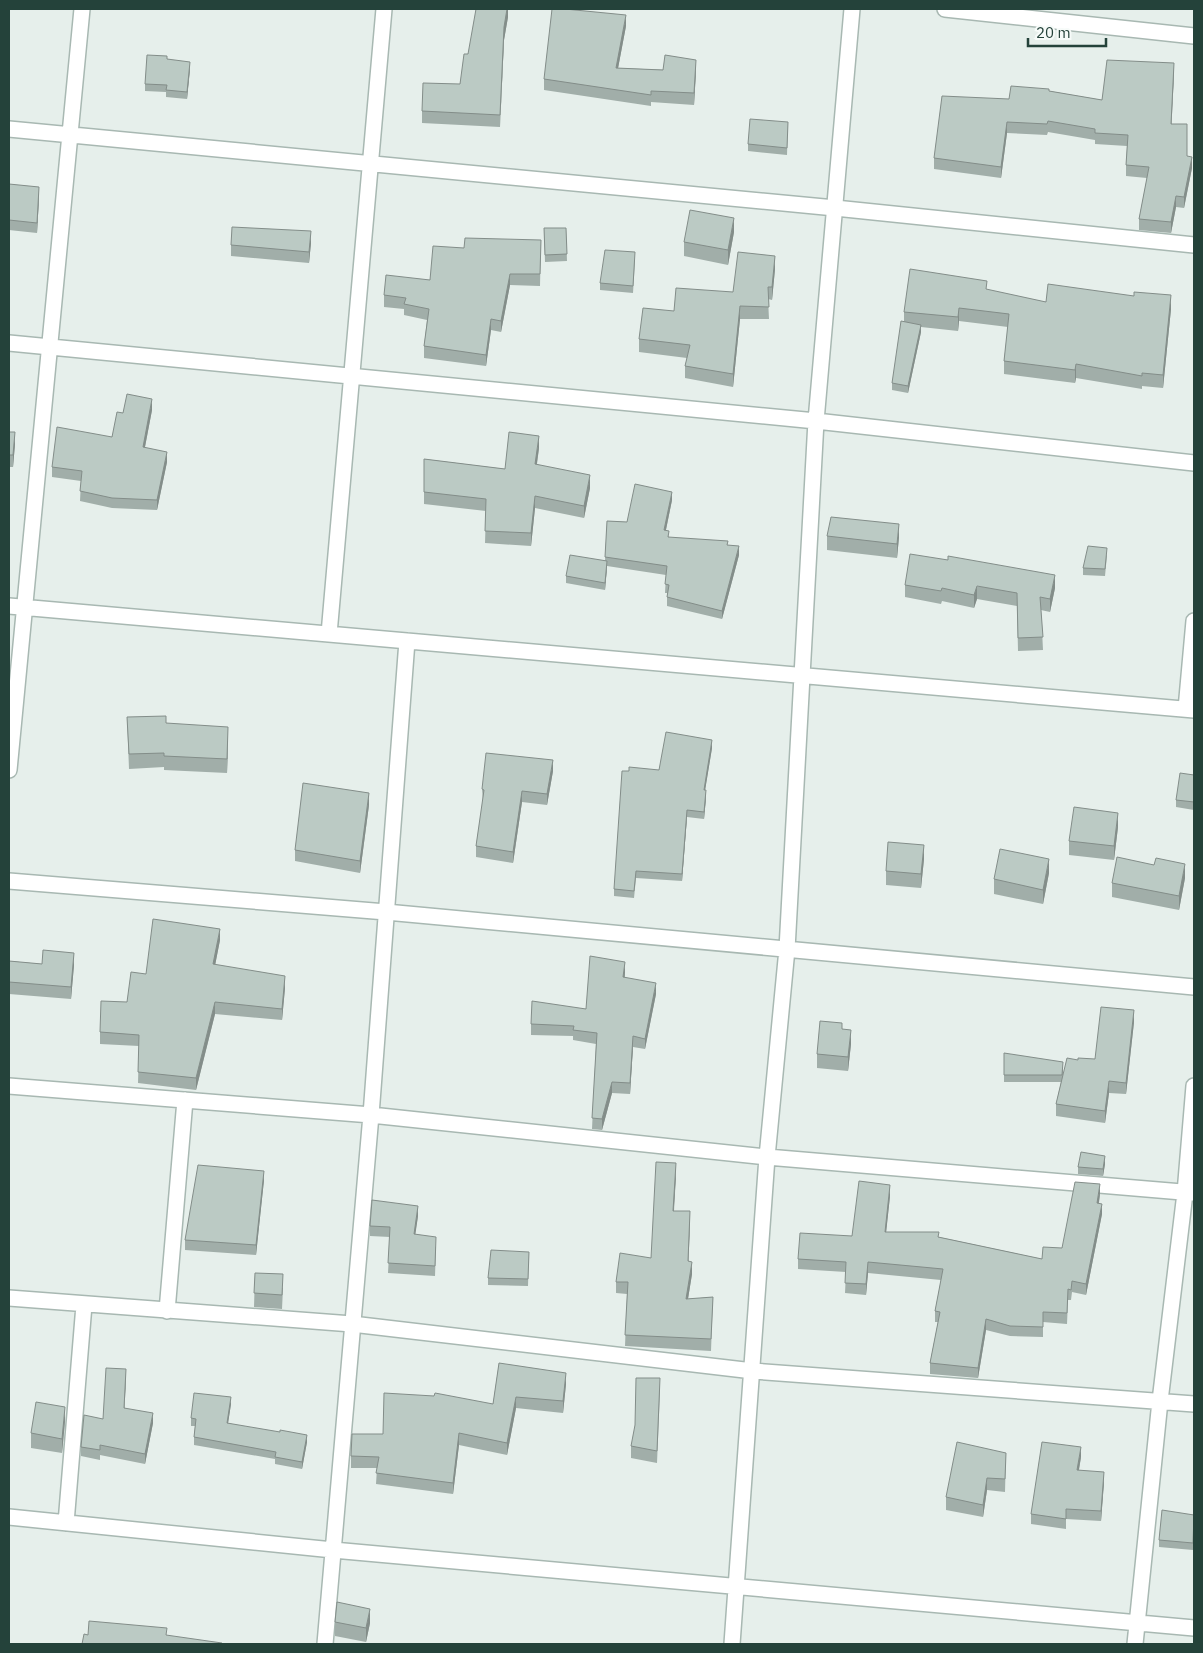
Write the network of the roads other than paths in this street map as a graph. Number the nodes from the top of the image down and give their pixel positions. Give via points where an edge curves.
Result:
1 (82, 9) edge
2 (384, 9) edge
3 (852, 9) edge
4 (945, 9) edge
5 (1194, 36) edge
6 (9, 129) edge
7 (70, 135) junction
8 (369, 164) junction
9 (835, 208) junction
10 (1194, 245) edge
11 (9, 343) edge
12 (50, 347) junction
13 (350, 377) junction
14 (816, 421) junction
15 (1194, 463) edge
16 (9, 606) edge
17 (25, 608) junction
18 (1194, 621) edge
19 (329, 634) junction
20 (407, 641) junction
21 (804, 674) junction
22 (1190, 710) edge
23 (9, 770) edge
24 (9, 881) edge
25 (386, 912) junction
26 (787, 949) junction
27 (1194, 987) edge
28 (9, 1086) edge
29 (1194, 1086) edge
30 (185, 1100) junction
31 (372, 1115) junction
32 (767, 1157) junction
33 (1190, 1193) edge
34 (9, 1298) edge
35 (84, 1306) junction
36 (167, 1311) junction
37 (352, 1324) junction
38 (753, 1371) junction
39 (1160, 1401) junction
40 (1194, 1404) edge
41 (9, 1517) edge
42 (66, 1523) junction
43 (333, 1550) junction
44 (736, 1587) junction
45 (1138, 1622) junction
46 (1194, 1628) edge
47 (325, 1644) edge
48 (732, 1644) edge
49 (1135, 1644) edge

1 - 7 street
2 - 8 street
3 - 9 street
4 - 5 street
6 - 7 street
7 - 8 street
7 - 12 street
8 - 9 street
8 - 13 street
9 - 10 street
9 - 14 street
11 - 12 street
12 - 13 street
12 - 17 street
13 - 14 street
13 - 19 street
14 - 15 street
14 - 21 street
16 - 17 street
17 - 19 street
17 - 23 street
18 - 22 street
19 - 20 street
20 - 21 street
20 - 25 street
21 - 22 street
21 - 26 street
24 - 25 street
25 - 26 street
25 - 31 street
26 - 27 street
26 - 32 street
28 - 30 street
29 - 33 street
30 - 31 street
30 - 36 street
31 - 32 street
31 - 37 street
32 - 33 street
32 - 38 street
33 - 39 street
34 - 35 street
35 - 36 street
35 - 42 street
36 - 37 street
37 - 38 street
37 - 43 street
38 - 39 street
38 - 44 street
39 - 40 street
39 - 45 street
41 - 42 street
42 - 43 street
43 - 44 street
43 - 47 street
44 - 45 street
44 - 48 street
45 - 46 street
45 - 49 street

